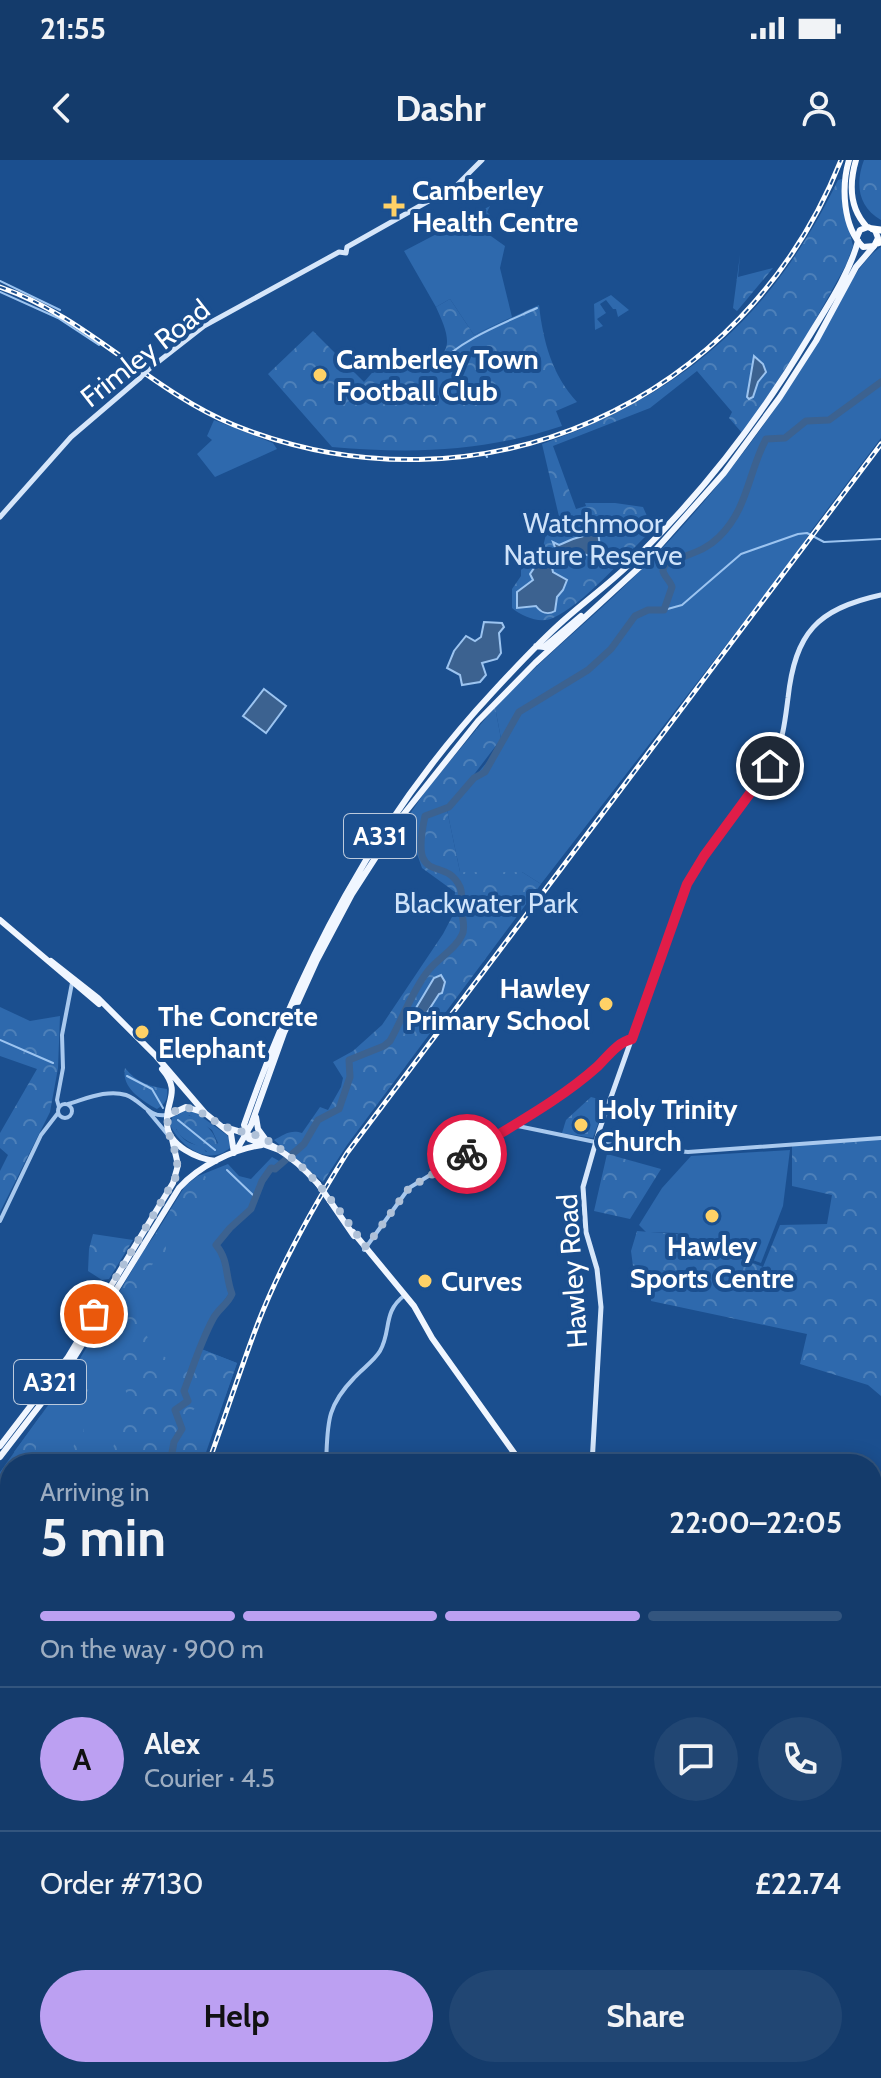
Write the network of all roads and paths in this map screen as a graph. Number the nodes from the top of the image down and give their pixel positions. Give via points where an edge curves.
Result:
1 (482, 160) edge
2 (849, 160) edge
3 (856, 160) edge
4 (874, 229) edge
5 (857, 239) junction
6 (877, 244) edge
7 (0, 517) edge
8 (881, 595) edge
9 (592, 610) junction
10 (536, 646) junction
11 (0, 920) edge
12 (51, 961) junction
13 (70, 980) junction
14 (80, 986) junction
15 (68, 1000) junction
16 (291, 1010) junction
17 (137, 1039) junction
18 (632, 1039) junction
19 (70, 1106) junction
20 (147, 1109) junction
21 (60, 1112) junction
22 (205, 1113) junction
23 (255, 1114) junction
24 (169, 1115) junction
25 (246, 1120) junction
26 (222, 1125) junction
27 (513, 1125) junction
28 (246, 1133) junction
29 (172, 1138) junction
30 (881, 1138) edge
31 (598, 1141) junction
32 (266, 1142) junction
33 (235, 1152) junction
34 (220, 1161) junction
35 (0, 1221) edge
36 (365, 1249) junction
37 (403, 1296) junction
38 (0, 1446) edge
39 (2, 1454) edge
40 (327, 1454) edge
41 (515, 1454) edge
42 (593, 1454) edge

1 - 7 main road, Frimley Road, bridge via 457,185 347,247 345,254 339,252 204,326 71,437
2 - 5 highway via 845,199
3 - 4 highway via 851,196 856,211
4 - 5 highway via 860,230
4 - 6 highway
5 - 6 highway via 863,247
5 - 10 main road, A331 via 806,342 736,445 643,551
6 - 9 main road, A331 via 856,267 816,341 724,473 643,564
8 - 18 main road, Hawley Road via 831,612 802,640 776,754 687,884
9 - 10 main road, A331 via 544,647
9 - 16 main road, A331 via 498,699 425,785 352,894
10 - 16 main road, A331 via 456,734 375,843 326,929
11 - 12 main road
12 - 13 main road
12 - 14 main road
13 - 14 main road
13 - 15 street
14 - 15 street
14 - 17 main road
15 - 21 street
16 - 23 main road, A331
16 - 25 main road, A331
17 - 22 main road
17 - 24 main road via 170,1080
18 - 27 street
18 - 31 main road, Hawley Road
19 - 20 street via 119,1094
19 - 21 street
19 - 21 street via 70,1116
20 - 24 street
20 - 29 street
21 - 35 street via 41,1135
22 - 24 main road via 186,1107
22 - 26 main road
23 - 28 main road, A331
23 - 32 main road
24 - 29 main road
25 - 26 main road
25 - 28 main road
26 - 28 main road
26 - 33 main road via 233,1138
27 - 31 street
27 - 36 street via 409,1188
28 - 32 main road
28 - 33 main road, A331
29 - 34 main road via 195,1156
29 - 38 main road, A321 via 178,1168 168,1192 68,1357
30 - 31 street via 688,1152
31 - 42 main road, Hawley Road via 583,1187 601,1317
32 - 33 main road
32 - 36 main road, bridge via 318,1184
33 - 34 main road
34 - 39 main road, A321 via 195,1173 176,1191 70,1365
36 - 37 main road
37 - 40 street via 392,1308 380,1351 332,1405
37 - 41 main road

